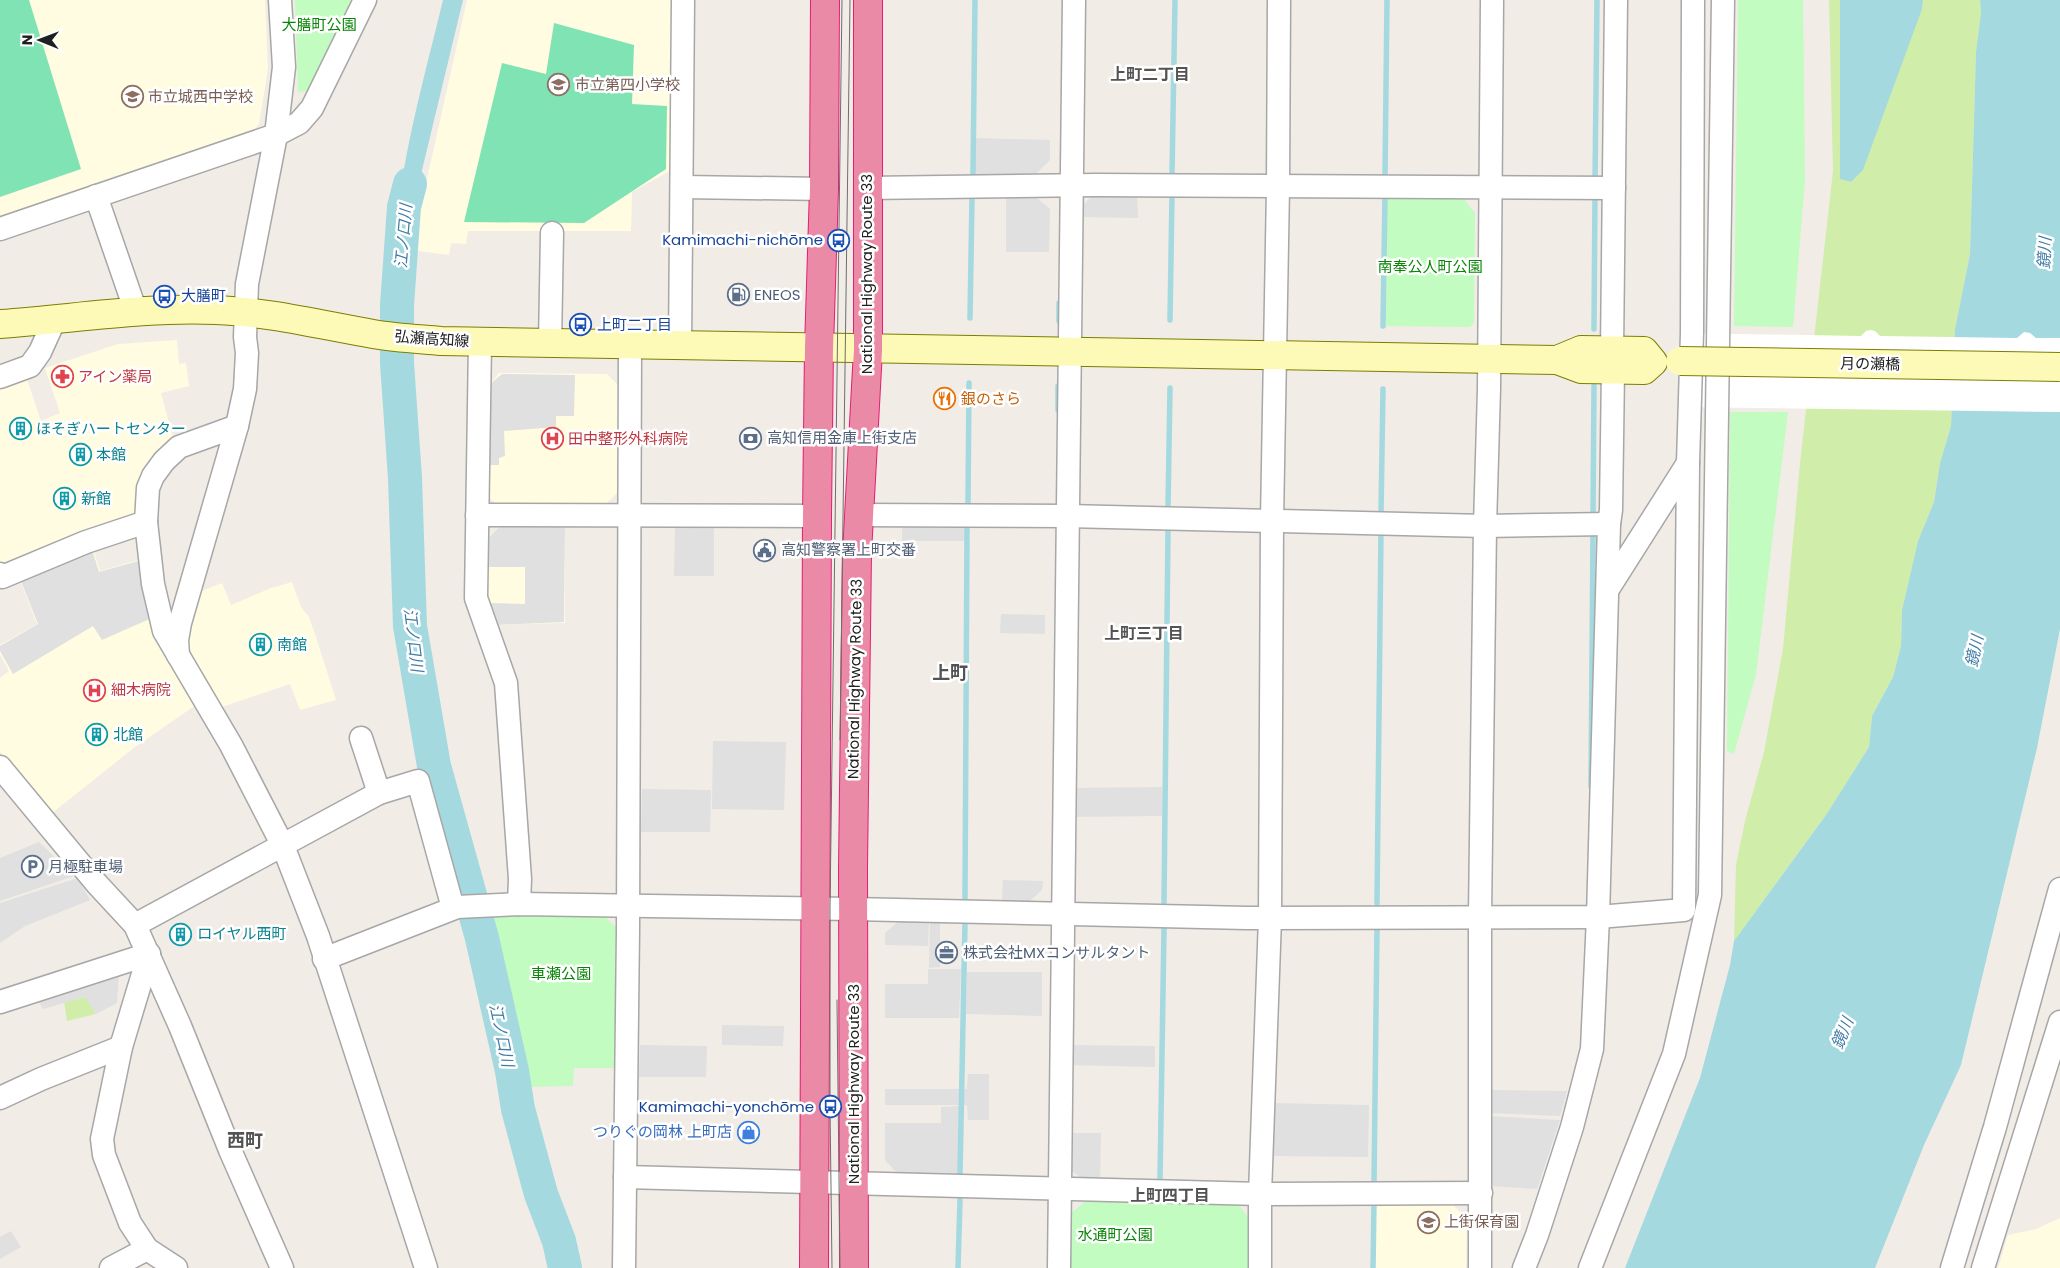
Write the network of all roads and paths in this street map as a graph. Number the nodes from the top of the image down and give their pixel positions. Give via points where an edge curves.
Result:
1 (280, 0) edge
2 (365, 0) edge
3 (683, 0) edge
4 (825, 0) edge
5 (868, 0) edge
6 (1074, 0) edge
7 (1279, 0) edge
8 (1492, 0) edge
9 (1616, 0) edge
10 (1693, 0) edge
11 (1723, 0) edge
12 (276, 136) junction
13 (1072, 186) junction
14 (683, 187) junction
15 (1278, 187) junction
16 (1490, 187) junction
17 (867, 188) junction
18 (1614, 188) junction
19 (824, 189) junction
20 (96, 196) junction
21 (0, 230) edge
22 (552, 233) dead end
23 (136, 312) junction
24 (246, 313) junction
25 (54, 320) junction
26 (0, 324) edge
27 (480, 342) junction
28 (550, 344) junction
29 (630, 346) junction
30 (680, 346) junction
31 (819, 348) junction
32 (868, 350) junction
33 (1068, 352) junction
34 (1274, 356) junction
35 (1489, 360) junction
36 (1612, 360) junction
37 (2060, 367) edge
38 (0, 377) edge
39 (237, 426) junction
40 (1688, 463) junction
41 (477, 515) junction
42 (629, 515) junction
43 (859, 515) junction
44 (817, 516) junction
45 (1067, 516) junction
46 (1272, 521) junction
47 (146, 522) junction
48 (1609, 524) junction
49 (1485, 526) junction
50 (0, 574) edge
51 (1608, 589) junction
52 (178, 655) junction
53 (361, 738) dead end
54 (0, 768) edge
55 (379, 793) junction
56 (283, 846) junction
57 (2060, 889) edge
58 (519, 904) junction
59 (627, 905) junction
60 (455, 907) junction
61 (815, 908) junction
62 (853, 909) junction
63 (1063, 914) junction
64 (1480, 916) junction
65 (1598, 917) junction
66 (1270, 918) junction
67 (136, 925) junction
68 (149, 954) junction
69 (324, 959) junction
70 (0, 1002) edge
71 (2060, 1022) edge
72 (122, 1047) junction
73 (2, 1092) edge
74 (625, 1177) junction
75 (814, 1183) junction
76 (854, 1185) junction
77 (1059, 1189) junction
78 (1481, 1193) junction
79 (1260, 1194) junction
80 (1972, 1206) junction
81 (147, 1249) junction
82 (111, 1268) edge
83 (176, 1268) edge
84 (282, 1268) edge
85 (426, 1268) edge
86 (624, 1268) edge
87 (814, 1268) edge
88 (854, 1268) edge
89 (1059, 1268) edge
90 (1260, 1268) edge
91 (1480, 1268) edge
92 (1524, 1268) edge
93 (1590, 1268) edge
94 (1952, 1268) edge
95 (1970, 1268) edge
96 (1983, 1268) edge

1 - 12 street via 284,67
2 - 12 street via 312,108 299,123
3 - 14 street
4 - 19 highway
5 - 17 highway, National Highway Route 33
6 - 13 street
7 - 15 street
8 - 16 street
9 - 18 street
10 - 40 street
11 - 93 street via 1710,895 1674,1054
12 - 20 street
12 - 24 street via 247,284
13 - 15 street
13 - 17 street
13 - 33 street
14 - 19 street
14 - 30 street
15 - 16 street
15 - 34 street
16 - 18 street
16 - 35 street
17 - 32 highway, National Highway Route 33
18 - 36 street
19 - 31 highway
20 - 21 street
20 - 23 street
22 - 28 street
23 - 24 street, 弘瀬高知線 via 215,310
23 - 25 street, 弘瀬高知線
24 - 27 street, 弘瀬高知線 via 412,339
24 - 39 street via 246,389
25 - 26 street, 弘瀬高知線
25 - 38 street via 30,366
27 - 28 street, 弘瀬高知線
27 - 41 street
28 - 29 street, 弘瀬高知線
29 - 30 street, 弘瀬高知線
29 - 42 street
30 - 31 street, 弘瀬高知線
31 - 32 street, 弘瀬高知線
31 - 44 highway
32 - 33 street, 弘瀬高知線
32 - 43 highway, National Highway Route 33
33 - 34 street, 弘瀬高知線
33 - 45 street
34 - 35 street, 弘瀬高知線
34 - 46 street
35 - 36 street, 弘瀬高知線 via 1557,360 1581,350
35 - 49 street
36 - 37 street, 月の瀬橋, bridge via 1644,351 1653,362
36 - 48 street via 1612,510
39 - 47 street via 179,447 164,461 148,488
39 - 52 street via 180,623
40 - 51 street
40 - 65 street via 1684,910
41 - 42 street
41 - 58 street via 476,598 506,683
42 - 44 street
42 - 59 street
43 - 45 street
43 - 62 highway, National Highway Route 33
44 - 61 highway
45 - 46 street
45 - 63 street
46 - 49 street
46 - 66 street
47 - 50 street via 86,542 2,577
47 - 52 street via 159,612 164,631
48 - 49 street
48 - 51 street
49 - 64 street
51 - 65 street
52 - 56 street via 231,745
53 - 55 street
54 - 67 street via 97,884
55 - 56 street
55 - 60 street via 418,781
56 - 67 street
56 - 69 street
57 - 80 street
58 - 59 street
58 - 60 street
59 - 61 street
59 - 74 street
60 - 69 street
61 - 62 street
61 - 75 highway
62 - 63 street
62 - 76 highway, National Highway Route 33
63 - 66 street
63 - 77 street
64 - 65 street
64 - 66 street
64 - 78 street
65 - 92 street via 1592,1049 1572,1127
66 - 79 street
67 - 68 street
68 - 70 street
68 - 72 street
68 - 84 street
69 - 85 street
71 - 96 street
72 - 73 street
72 - 81 street via 102,1139 104,1155 130,1224
74 - 75 street
74 - 86 street
75 - 76 street
75 - 87 highway
76 - 77 street
76 - 88 highway, National Highway Route 33
77 - 79 street
77 - 89 street
78 - 79 street
78 - 91 street
79 - 90 street
80 - 94 street
80 - 95 street via 1977,1228
81 - 82 street
81 - 83 street

